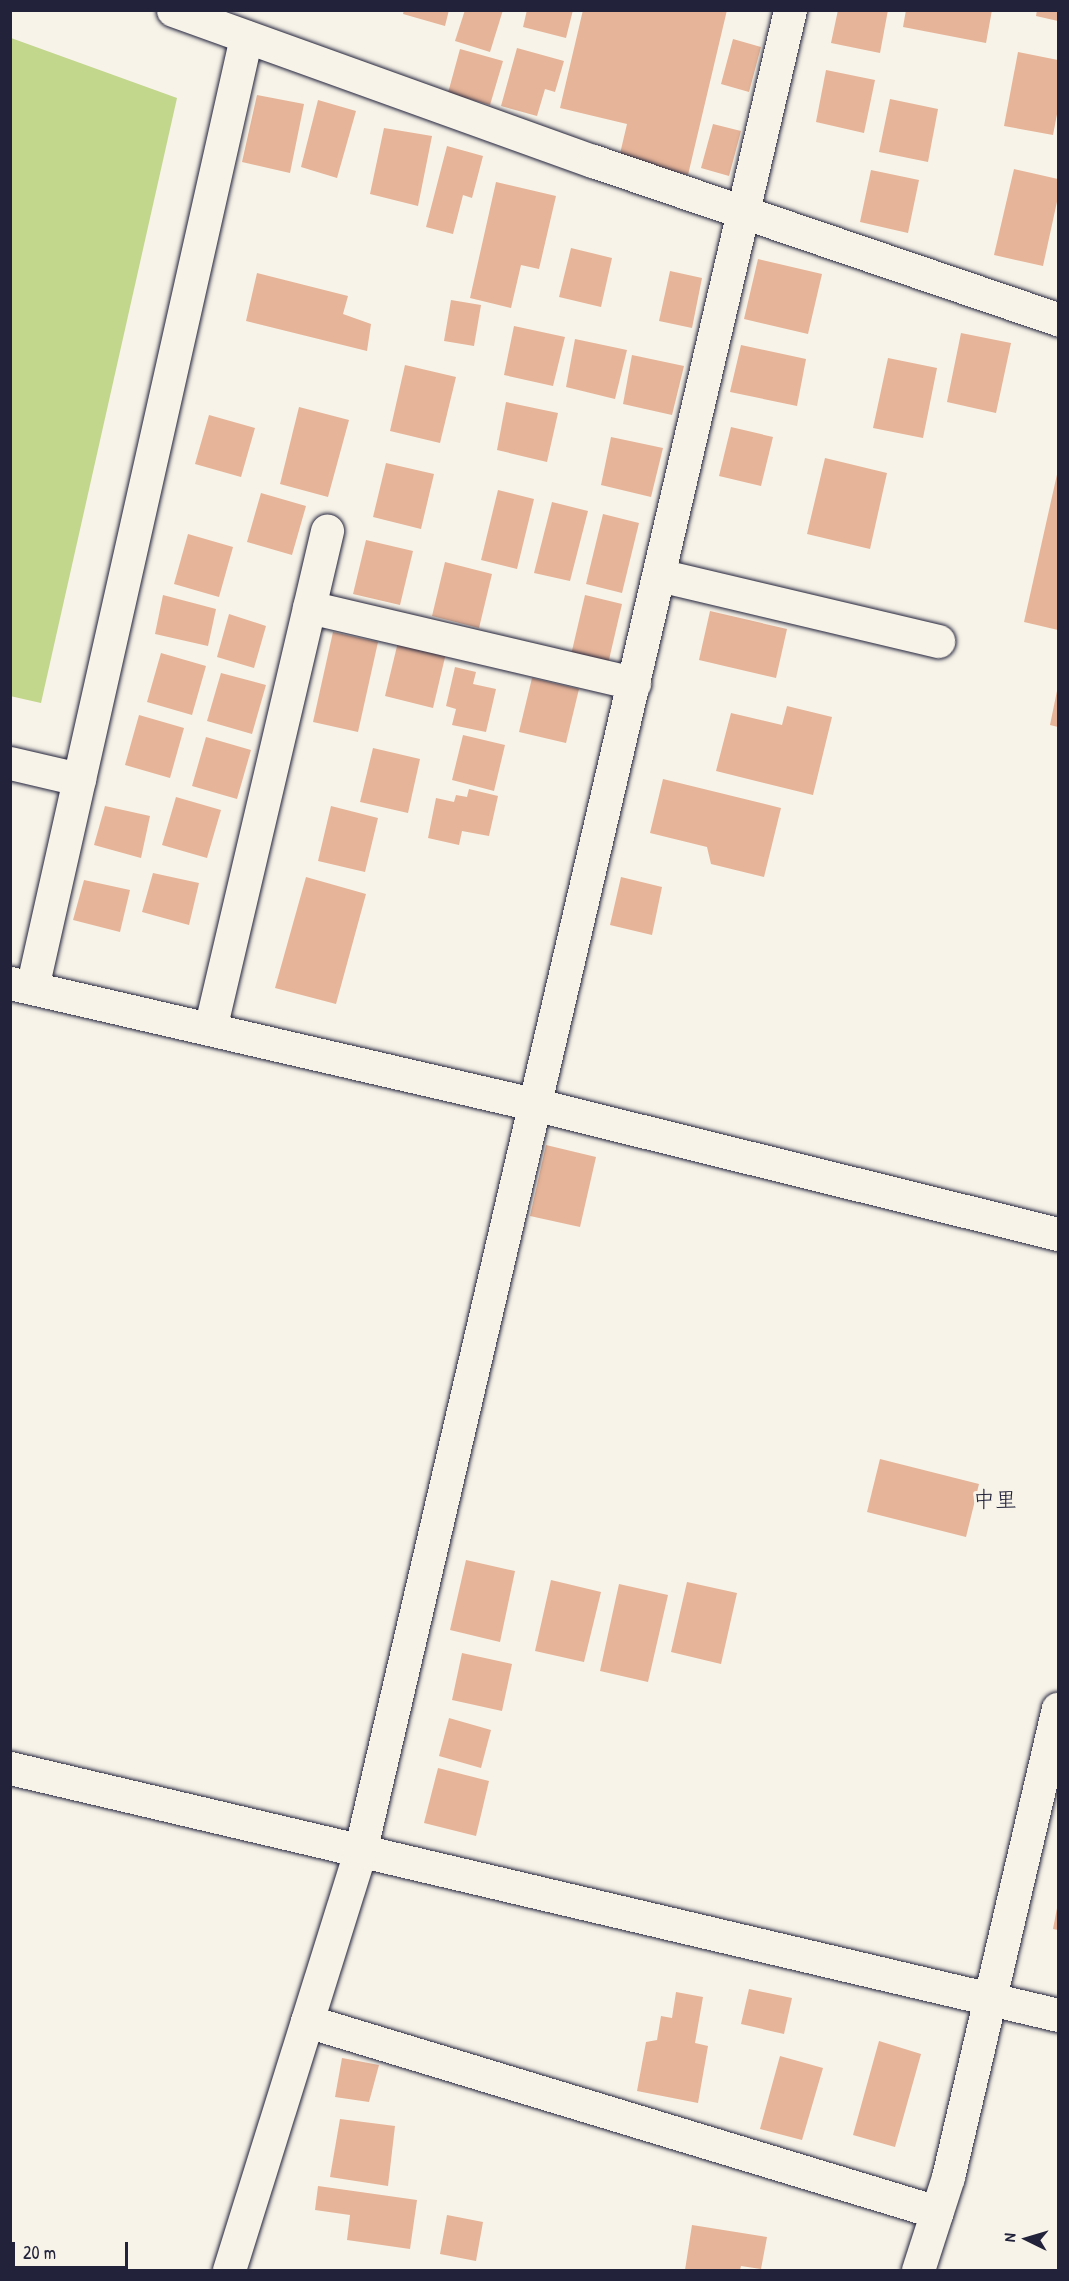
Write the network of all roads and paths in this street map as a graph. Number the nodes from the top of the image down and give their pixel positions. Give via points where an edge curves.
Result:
1 (173, 10) edge
2 (790, 10) edge
3 (246, 37) junction
4 (742, 212) junction
5 (1059, 320) edge
6 (327, 531) dead end
7 (659, 575) junction
8 (309, 607) junction
9 (938, 641) dead end
10 (634, 683) junction
11 (10, 763) edge
12 (79, 779) junction
13 (21, 985) edge
14 (210, 1029) junction
15 (537, 1105) junction
16 (1059, 1234) edge
17 (1059, 1709) edge
18 (10, 1768) edge
19 (360, 1852) junction
20 (992, 1999) junction
21 (1059, 2015) edge
22 (307, 2021) junction
23 (937, 2212) junction
24 (229, 2271) edge
25 (918, 2271) edge

1 - 3 street
2 - 4 street
3 - 4 street
3 - 12 street
4 - 5 street
4 - 7 street
6 - 8 street
7 - 9 street
7 - 10 street
8 - 10 street
8 - 14 street
10 - 15 street
11 - 12 street
12 - 13 street
13 - 14 street
14 - 15 street
15 - 16 street
15 - 19 street
17 - 20 street
18 - 19 street
19 - 20 street
19 - 22 street
20 - 21 street
20 - 23 street
22 - 23 street
22 - 24 street
23 - 25 street

